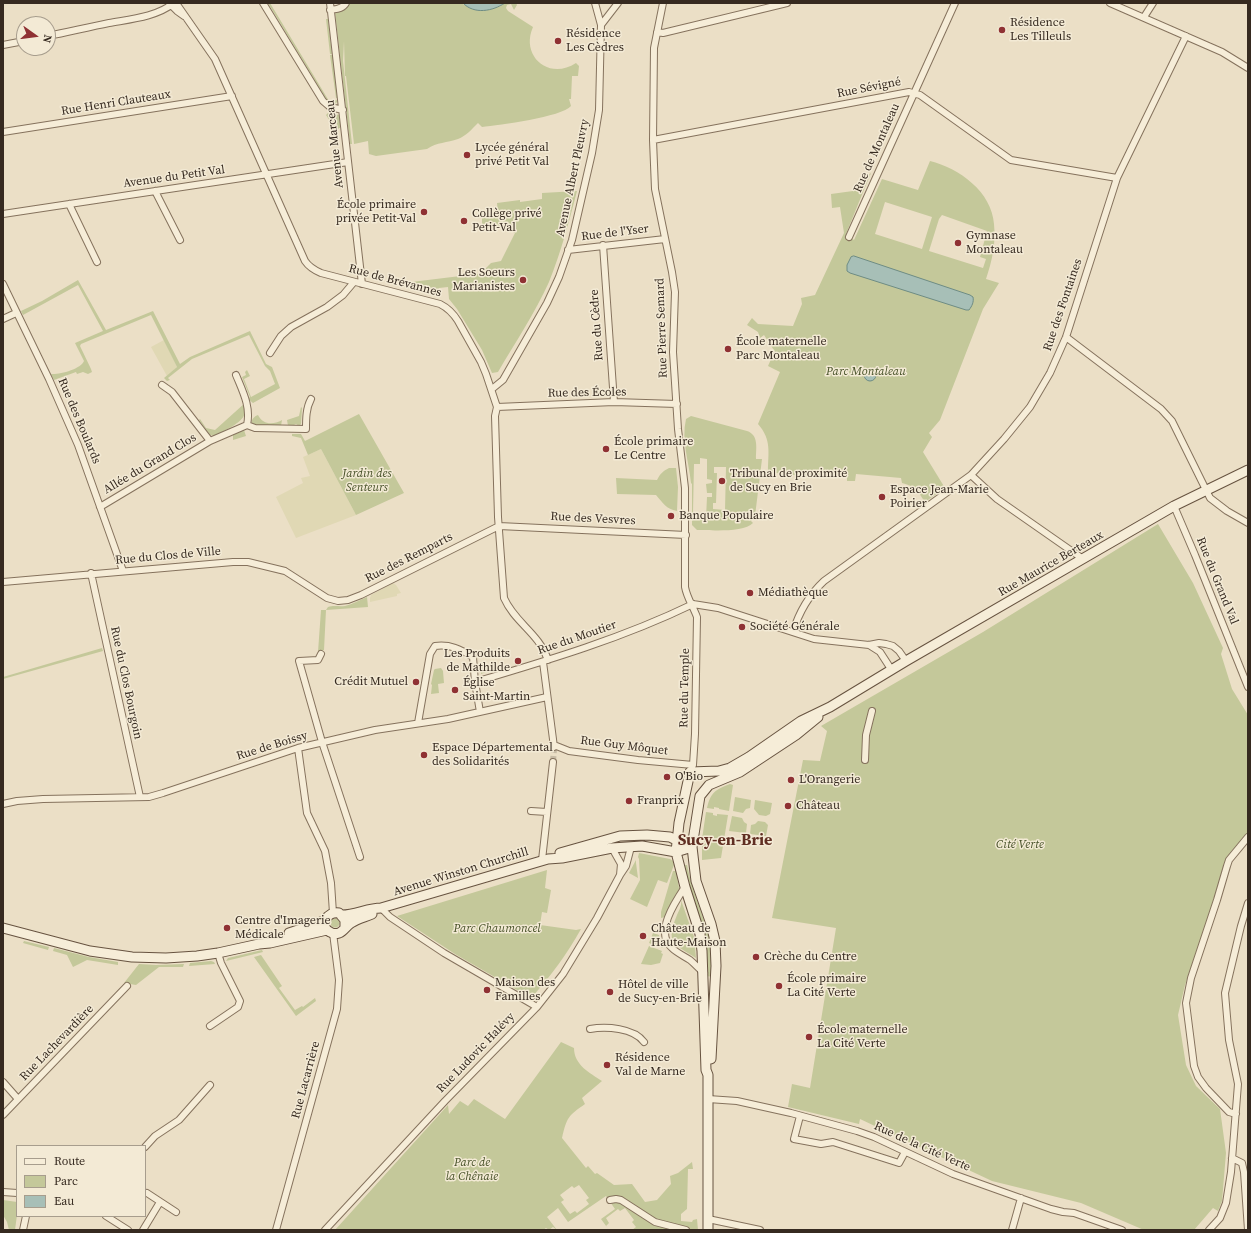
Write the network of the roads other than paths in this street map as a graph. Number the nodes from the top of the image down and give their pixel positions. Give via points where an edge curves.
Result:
1 (263, 3) edge
2 (330, 3) edge
3 (346, 3) edge
4 (595, 3) edge
5 (618, 3) edge
6 (664, 3) edge
7 (787, 3) edge
8 (955, 3) edge
9 (1110, 3) edge
10 (1153, 3) edge
11 (173, 4) edge
12 (330, 10) junction
13 (1144, 17) junction
14 (601, 25) junction
15 (657, 32) junction
16 (56, 34) edge
17 (1186, 36) junction
18 (16, 43) edge
19 (3, 45) edge
20 (1248, 68) edge
21 (914, 93) junction
22 (232, 96) junction
23 (343, 110) junction
24 (3, 132) edge
25 (653, 140) junction
26 (348, 162) junction
27 (267, 175) junction
28 (1117, 178) junction
29 (155, 191) junction
30 (69, 204) junction
31 (3, 214) edge
32 (849, 237) dead end
33 (665, 238) junction
34 (180, 240) dead end
35 (603, 245) junction
36 (568, 250) junction
37 (97, 262) dead end
38 (354, 282) junction
39 (3, 284) edge
40 (362, 284) junction
41 (16, 313) junction
42 (3, 319) edge
43 (1066, 337) junction
44 (270, 353) dead end
45 (236, 375) dead end
46 (162, 385) dead end
47 (492, 389) junction
48 (311, 399) dead end
49 (614, 402) junction
50 (677, 404) junction
51 (497, 407) junction
52 (247, 425) junction
53 (210, 440) junction
54 (1248, 470) edge
55 (971, 475) junction
56 (1205, 490) junction
57 (1174, 506) junction
58 (100, 507) junction
59 (1248, 523) edge
60 (498, 526) junction
61 (686, 535) junction
62 (1083, 559) junction
63 (123, 571) junction
64 (91, 573) junction
65 (3, 582) edge
66 (327, 598) joint
67 (693, 604) junction
68 (793, 632) junction
69 (869, 644) junction
70 (321, 654) dead end
71 (546, 661) junction
72 (906, 661) junction
73 (891, 669) junction
74 (475, 682) junction
75 (1248, 687) edge
76 (547, 697) junction
77 (830, 707) junction
78 (872, 711) dead end
79 (480, 712) junction
80 (418, 723) junction
81 (322, 742) junction
82 (554, 747) joint
83 (298, 748) junction
84 (865, 760) dead end
85 (553, 762) tunnel mouth
86 (691, 768) junction
87 (140, 797) junction
88 (3, 804) edge
89 (531, 810) dead end
90 (547, 812) junction
91 (1248, 837) edge
92 (676, 840) junction
93 (632, 847) junction
94 (692, 847) junction
95 (612, 848) junction
96 (676, 852) junction
97 (360, 857) dead end
98 (545, 859) junction
99 (620, 875) junction
100 (685, 887) junction
101 (1248, 903) edge
102 (381, 908) junction
103 (337, 914) junction
104 (325, 920) junction
105 (345, 927) junction
106 (3, 928) edge
107 (330, 932) junction
108 (259, 944) junction
109 (218, 953) junction
110 (704, 973) junction
111 (127, 986) dead end
112 (537, 1007) junction
113 (210, 1026) dead end
114 (590, 1029) dead end
115 (644, 1042) dead end
116 (708, 1075) junction
117 (3, 1082) edge
118 (210, 1085) dead end
119 (18, 1099) junction
120 (708, 1099) junction
121 (1236, 1114) junction
122 (3, 1115) edge
123 (800, 1116) junction
124 (146, 1146) edge
125 (905, 1152) junction
126 (1232, 1158) junction
127 (3, 1192) edge
128 (147, 1193) dead end
129 (16, 1194) edge
130 (1021, 1198) junction
131 (610, 1200) dead end
132 (160, 1202) junction
133 (176, 1212) dead end
134 (26, 1217) edge
135 (108, 1217) edge
136 (708, 1219) junction
137 (23, 1230) edge
138 (128, 1230) edge
139 (143, 1230) edge
140 (276, 1230) edge
141 (325, 1230) edge
142 (686, 1230) edge
143 (708, 1230) edge
144 (760, 1230) edge
145 (1012, 1230) edge
146 (1122, 1230) edge
147 (1209, 1230) edge
148 (1248, 1230) edge

1 - 23 street via 323,102 330,107
2 - 12 street, Avenue Marceau
3 - 12 street via 345,6
4 - 14 street, Avenue Albert Pleuvry
5 - 14 street
6 - 15 street, Rue Pierre Semard
7 - 15 street via 663,33
8 - 21 street, Rue de Montaleau
9 - 13 street
10 - 13 street
11 - 16 street via 162,11 126,22
11 - 22 street, Rue de Brévannes via 177,11 185,16 215,58
12 - 23 street, Avenue Marceau
13 - 17 street
14 - 36 street, Avenue Albert Pleuvry via 596,132
15 - 25 street, Rue Pierre Semard via 653,60
17 - 20 street via 1222,52
17 - 28 street, Rue des Fontaines
18 - 19 street
21 - 25 street, Rue Sévigné via 901,93
21 - 28 street, Rue Sévigné via 1011,160
21 - 32 street, Rue de Montaleau
22 - 24 street, Rue Henri Clauteaux
22 - 27 street, Rue de Brévannes
23 - 26 street, Avenue Marceau
25 - 33 street, Rue Pierre Semard via 655,190
26 - 27 street, Avenue du Petit Val
26 - 40 street, Avenue Marceau
27 - 29 street, Avenue du Petit Val
27 - 38 street, Rue de Brévannes via 304,261 312,269
28 - 43 street, Rue des Fontaines
29 - 30 street, Avenue du Petit Val
29 - 34 street
30 - 31 street, Avenue du Petit Val
30 - 37 street
33 - 35 street, Rue de l'Yser
33 - 50 street, Rue Pierre Semard via 675,292 673,352
35 - 36 street, Rue de l'Yser
35 - 49 street, Rue du Cèdre
36 - 47 street, Avenue Albert Pleuvry via 547,303 503,380
38 - 40 street, Rue de Brévannes
38 - 44 street via 332,303 291,327 281,336
39 - 41 street, Rue des Boulards
40 - 47 street, Rue de Brévannes via 446,307 454,314 481,362
41 - 42 street
41 - 58 street, Rue des Boulards via 66,416
43 - 55 street, Rue des Fontaines via 1050,373 1030,407
43 - 56 street via 1161,409 1172,421
45 - 52 street via 248,404
46 - 53 street, Allée du Grand Clos via 172,392
47 - 51 street, Rue de Brévannes
48 - 52 street via 306,414 306,429 255,428
49 - 50 street, Rue des Écoles
49 - 51 street, Rue des Écoles
50 - 61 street, Rue Pierre Semard via 685,488
51 - 60 street, Rue de Brévannes via 495,416
52 - 53 street, Allée du Grand Clos
53 - 58 street, Allée du Grand Clos
54 - 56 street, Rue Maurice Berteaux
55 - 62 street via 997,499
55 - 68 street, Rue des Fontaines via 824,581 814,591 798,616
56 - 57 street, Rue Maurice Berteaux
56 - 59 street via 1210,498
57 - 62 street, Rue Maurice Berteaux
57 - 75 street, Rue du Grand Val
58 - 63 street, Rue des Boulards
60 - 61 street, Rue des Vesvres
60 - 66 street, Rue des Remparts via 361,595 338,601
60 - 71 street, Rue de Brévannes via 504,598 508,608 540,642
61 - 67 street, Rue Pierre Semard via 685,587 689,601
62 - 72 street, Rue Maurice Berteaux
63 - 64 street, Rue du Clos de Ville
63 - 66 street, Rue du Clos de Ville via 248,562 285,571
64 - 65 street, Rue du Clos de Ville
64 - 87 street, Rue du Clos Bourgoin
67 - 68 street via 718,608
67 - 71 street, Rue du Moutier via 649,625
67 - 86 street, Rue du Temple via 697,617 696,708
68 - 69 street via 814,639
69 - 72 street via 893,646
69 - 73 street via 880,652
70 - 81 street via 318,660 299,661
71 - 74 street, Rue du Moutier
71 - 76 street, Rue de Brévannes
72 - 73 street
73 - 77 street
74 - 79 street
74 - 80 street via 473,656 460,649 444,645 435,646 430,654
76 - 79 street, Rue de Boissy
76 - 82 street, Rue de Brévannes
77 - 86 street via 801,721 730,768 718,771
77 - 94 street via 796,735 740,772 709,785 700,796
78 - 84 street via 866,735
79 - 80 street, Rue de Boissy
80 - 81 street, Rue de Boissy
81 - 83 street, Rue de Boissy
81 - 97 street
82 - 86 street, Rue Guy Môquet
83 - 87 street, Rue de Boissy via 163,794
83 - 103 street via 307,813 325,851
85 - 90 street
86 - 92 street
87 - 88 street, Rue de Boissy via 43,799
89 - 90 street
90 - 98 street
91 - 121 street via 1227,866 1191,978 1186,1003 1196,1074 1229,1112
92 - 94 street, Avenue Winston Churchill
92 - 96 street
92 - 98 street, Avenue Winston Churchill via 647,835 620,836
93 - 95 street, Avenue Winston Churchill
93 - 96 street, Avenue Winston Churchill via 642,846
93 - 99 street, Rue Ludovic Halévy
94 - 96 street, Avenue Winston Churchill
94 - 116 street via 696,881 715,941 711,1071
95 - 98 street, Avenue Winston Churchill
95 - 99 street via 621,864
96 - 100 street
98 - 102 street, Avenue Winston Churchill
99 - 112 street, Rue Ludovic Halévy via 563,974
100 - 110 street via 700,934
100 - 110 street via 676,900 665,927 665,937 672,948
101 - 121 street via 1225,994 1229,1040 1238,1084
102 - 103 street, Avenue Winston Churchill via 354,914
102 - 105 street, Avenue Winston Churchill
102 - 112 street via 390,917 444,953
103 - 104 street via 327,916
103 - 105 street via 345,920
104 - 107 street via 325,927
104 - 108 street
105 - 107 street via 340,932
106 - 109 street via 90,951 132,957 178,958
107 - 108 street
107 - 140 street, Rue Lacarrière via 339,980 336,1009
108 - 109 street
109 - 113 street via 240,1000 238,1008
110 - 116 street
111 - 119 street, Rue Lachevardière
112 - 141 street, Rue Ludovic Halévy
114 - 115 street via 621,1029 640,1037
116 - 120 street
117 - 119 street
118 - 124 street via 179,1120
119 - 122 street, Rue Lachevardière
120 - 123 street, Rue de la Cité Verte via 737,1102
120 - 136 street
121 - 126 street
123 - 125 street, Rue de la Cité Verte via 857,1130
123 - 125 street via 794,1139 821,1144 833,1142 900,1162
125 - 130 street, Rue de la Cité Verte via 953,1174
126 - 147 street via 1226,1203 1220,1218
126 - 148 street via 1242,1163 1244,1172
127 - 129 street
128 - 132 street
130 - 145 street
130 - 146 street, Rue de la Cité Verte
131 - 142 street via 621,1200 656,1222
132 - 133 street
132 - 139 street
134 - 137 street
135 - 138 street
136 - 143 street
136 - 144 street

